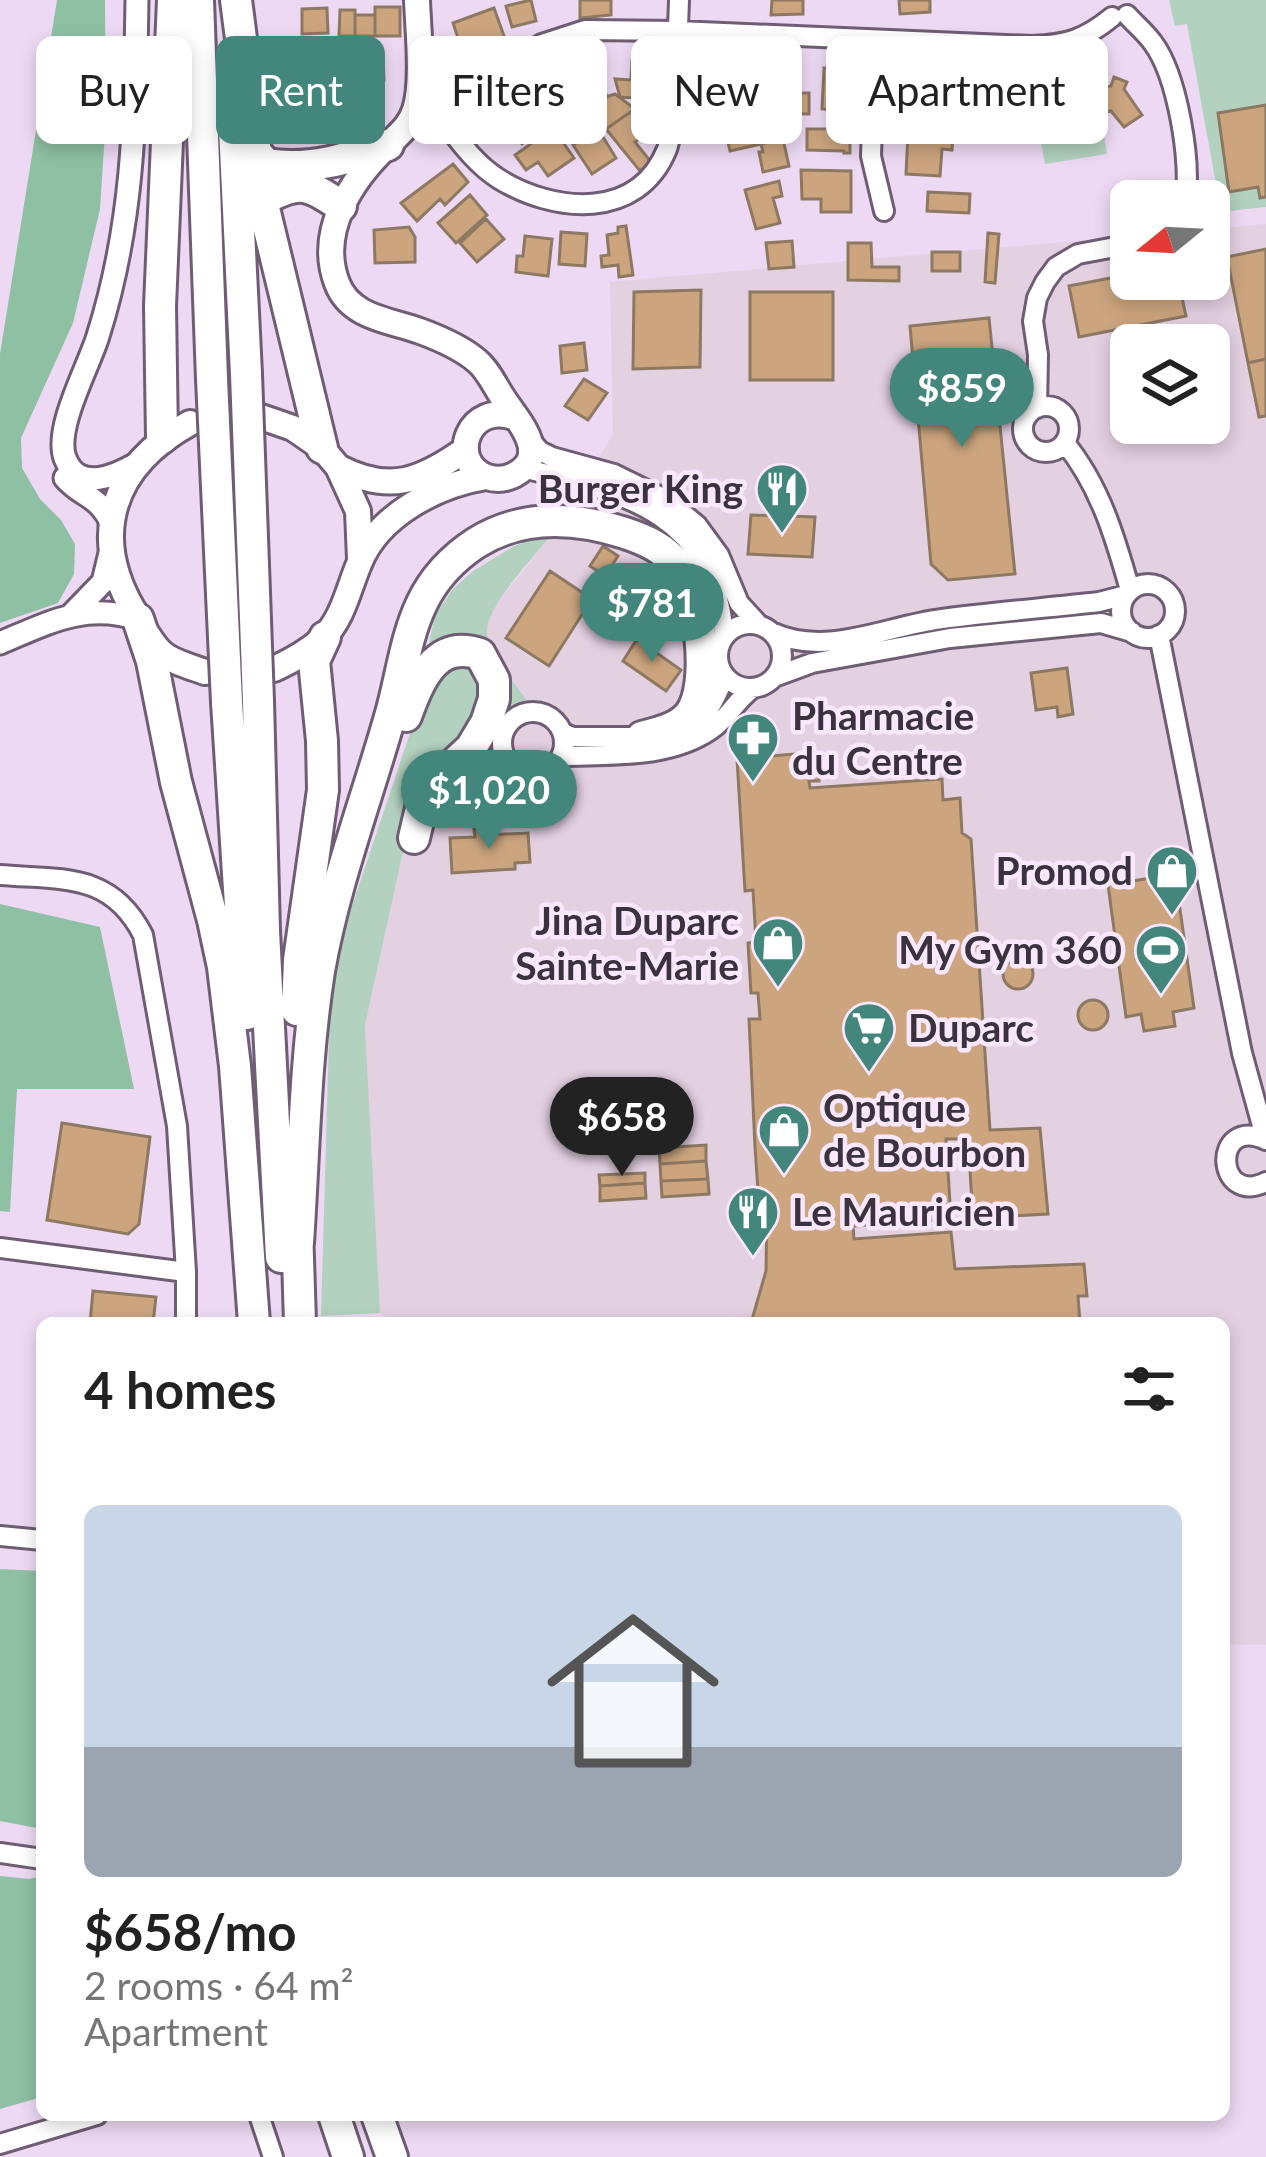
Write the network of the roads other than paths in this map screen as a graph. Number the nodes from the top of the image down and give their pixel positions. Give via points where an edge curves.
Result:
1 (137, 0) edge
2 (173, 0) edge
3 (198, 0) edge
4 (232, 0) edge
5 (416, 0) edge
6 (679, 0) edge
7 (1119, 8) edge
8 (678, 31) junction
9 (417, 36) edge
10 (561, 36) edge
11 (1085, 36) edge
12 (826, 38) edge
13 (409, 122) edge
14 (464, 144) edge
15 (871, 144) edge
16 (388, 145) junction
17 (254, 150) junction
18 (1189, 180) edge
19 (262, 200) junction
20 (340, 206) junction
21 (884, 211) dead end
22 (1110, 248) edge
23 (460, 350) junction
24 (76, 392) junction
25 (1046, 408) junction
26 (261, 417) dead end
27 (516, 418) junction
28 (476, 422) junction
29 (190, 423) dead end
30 (162, 438) junction
31 (531, 441) junction
32 (1065, 443) junction
33 (466, 449) junction
34 (1046, 453) junction
35 (330, 458) junction
36 (136, 464) junction
37 (523, 468) junction
38 (486, 476) junction
39 (1091, 483) junction
40 (1113, 529) junction
41 (111, 536) junction
42 (360, 559) junction
43 (1151, 584) junction
44 (1128, 593) junction
45 (72, 614) junction
46 (138, 619) junction
47 (765, 628) junction
48 (1132, 632) junction
49 (1160, 635) junction
50 (724, 636) junction
51 (325, 637) junction
52 (0, 643) edge
53 (274, 669) dead end
54 (205, 672) dead end
55 (724, 676) junction
56 (774, 676) junction
57 (752, 688) junction
58 (243, 702) junction
59 (563, 733) junction
60 (642, 737) junction
61 (562, 756) junction
62 (369, 791) junction
63 (415, 838) dead end
64 (0, 875) edge
65 (1242, 1053) junction
66 (1235, 1140) junction
67 (1266, 1140) edge
68 (1266, 1182) edge
69 (298, 1243) junction
70 (0, 1248) edge
71 (186, 1272) junction
72 (186, 1317) edge
73 (255, 1317) edge
74 (257, 1317) edge
75 (284, 1317) edge
76 (301, 1317) edge
77 (0, 1536) edge
78 (36, 1539) edge
79 (0, 1853) edge
80 (36, 1858) edge
81 (77, 2121) edge
82 (261, 2121) edge
83 (324, 2121) edge
84 (336, 2121) edge
85 (370, 2121) edge
86 (379, 2121) edge
87 (0, 2144) edge
88 (273, 2157) edge
89 (335, 2157) edge
90 (348, 2157) edge
91 (381, 2157) edge
92 (392, 2157) edge

1 - 24 street via 134,154 121,245
2 - 30 highway
3 - 58 highway, bridge via 212,379
4 - 17 highway
4 - 58 highway, bridge via 246,374
5 - 9 main road
6 - 8 street
7 - 11 street
7 - 18 street via 1164,65
8 - 10 street via 603,28
8 - 12 street
8 - 14 street via 669,142 634,191 574,205 499,178
13 - 16 main road
15 - 21 street
16 - 17 highway via 287,168 266,164
16 - 20 main road
17 - 19 highway
19 - 20 highway via 304,184
19 - 35 highway
20 - 23 main road via 332,255 347,300
22 - 25 street via 1056,267 1037,298
23 - 27 main road via 480,364
23 - 28 main road via 481,388
24 - 36 street via 63,438 72,469 102,480
24 - 41 street via 52,432 52,448 69,484 105,511
25 - 32 street via 1064,414
25 - 34 street via 1025,418 1023,434
26 - 35 main road via 293,428
27 - 28 main road via 496,413
27 - 31 main road
28 - 33 main road
29 - 30 main road
30 - 36 main road
31 - 37 main road
31 - 47 street via 552,457 665,499 697,525 739,603
32 - 34 street
32 - 39 street
33 - 35 main road via 399,482 358,478
33 - 38 main road
34 - 39 street
35 - 42 main road via 358,511
36 - 41 main road
37 - 38 main road
37 - 50 street via 605,489 676,527 707,568
38 - 42 main road via 417,501
39 - 40 street
40 - 43 street
40 - 44 street
41 - 45 street via 103,582
41 - 46 main road via 119,586
42 - 51 main road
43 - 44 street
43 - 49 street via 1167,592 1174,609
44 - 47 street via 913,623 840,642 788,640
44 - 48 street via 1122,615
45 - 46 street via 114,611
45 - 52 street
46 - 54 main road via 163,654
46 - 73 highway via 223,967
47 - 50 street via 740,625
47 - 56 street via 781,649
48 - 49 street
48 - 56 street via 1101,623 950,638
49 - 65 street
50 - 55 street
51 - 53 main road
51 - 69 highway via 314,661 323,790 298,959
55 - 57 street
55 - 60 street via 702,720
56 - 57 street
57 - 61 street via 716,727 689,742
58 - 74 highway
58 - 75 highway via 266,954
59 - 60 street
59 - 61 street
59 - 61 street via 544,714 529,712 505,728 501,743 518,772 548,772
60 - 62 highway via 680,724 699,698 696,608 683,574 660,548 609,528 572,520 524,524 477,542 427,593
62 - 63 highway via 416,688 442,654 480,654 494,680 486,723 422,805
62 - 69 highway via 319,974
64 - 71 street via 85,881 111,893 143,935 177,1126
65 - 66 street via 1245,1104
65 - 67 street
66 - 67 street
66 - 68 street via 1225,1157 1228,1173 1248,1187
69 - 76 highway
70 - 71 street
71 - 72 street
77 - 78 street
79 - 80 street
81 - 87 street
82 - 88 street
83 - 89 highway
84 - 90 highway
85 - 91 highway
86 - 92 highway

